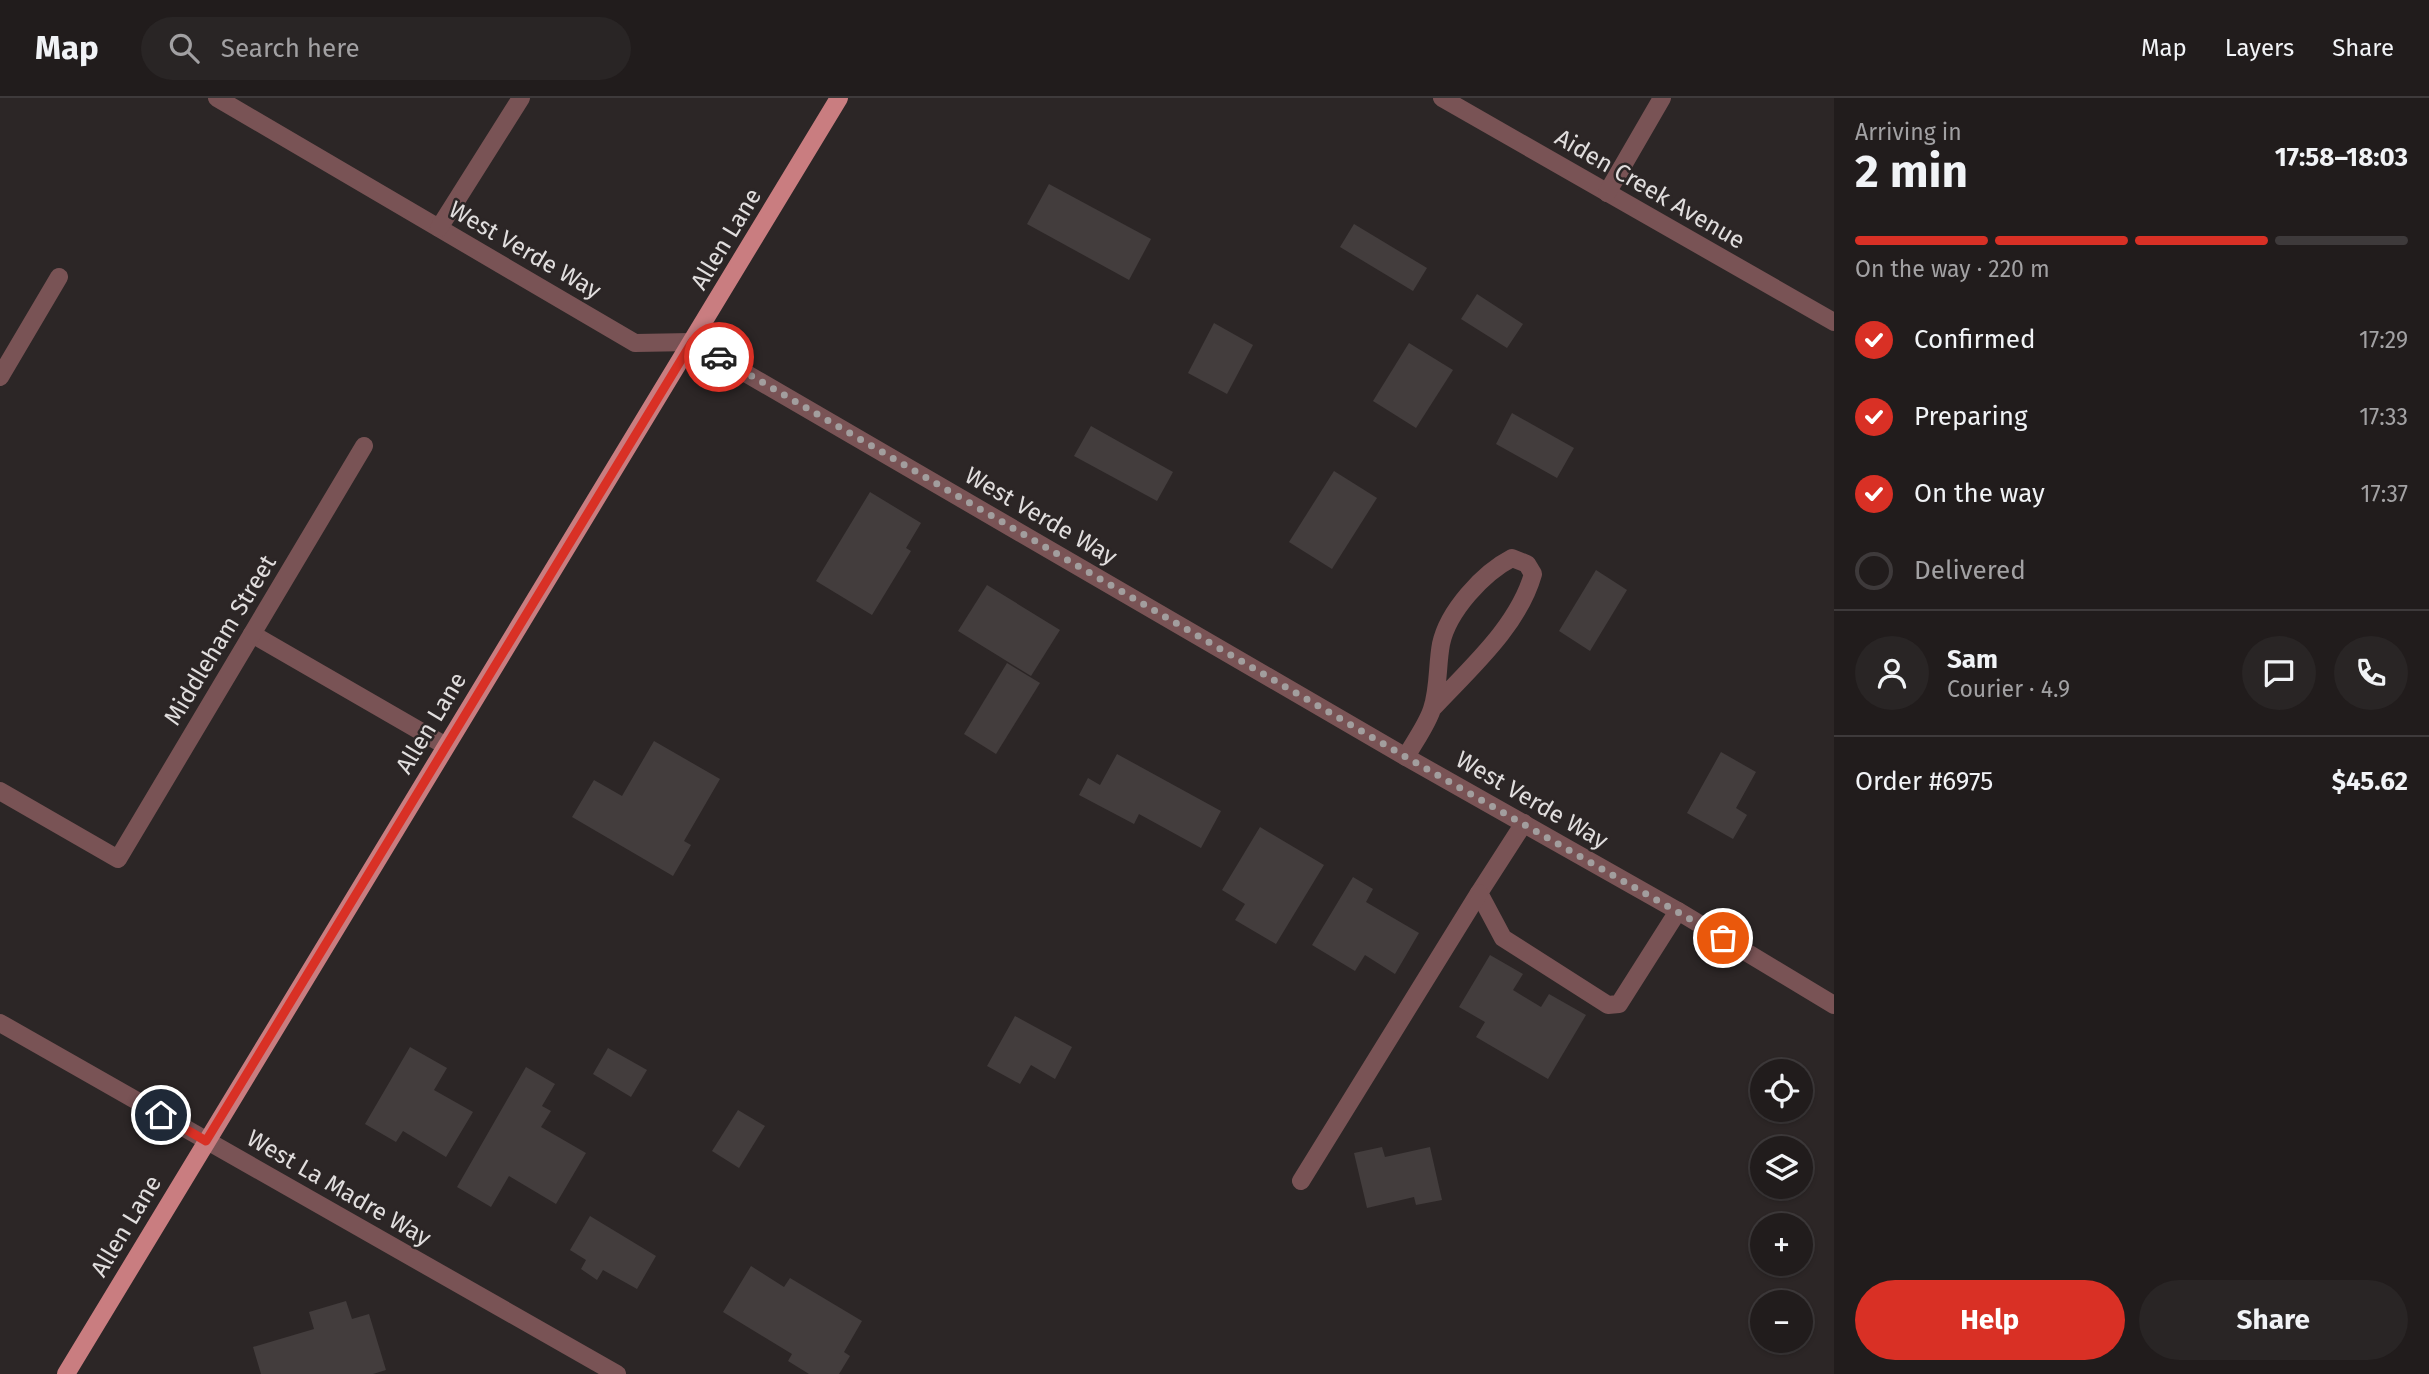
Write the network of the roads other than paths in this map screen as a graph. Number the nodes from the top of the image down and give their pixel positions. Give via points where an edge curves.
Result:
1 (217, 98) edge
2 (522, 98) edge
3 (839, 98) edge
4 (1442, 98) edge
5 (1662, 98) edge
6 (1607, 193) junction
7 (439, 228) junction
8 (58, 277) dead end
9 (1834, 322) edge
10 (692, 342) junction
11 (0, 377) edge
12 (364, 446) dead end
13 (252, 634) junction
14 (1432, 709) junction
15 (446, 746) junction
16 (1406, 757) junction
17 (0, 791) edge
18 (1524, 824) junction
19 (1479, 893) junction
20 (1678, 911) junction
21 (1834, 1005) edge
22 (0, 1023) edge
23 (206, 1141) junction
24 (1301, 1181) dead end
25 (66, 1374) edge
26 (617, 1374) edge

1 - 7 street, West Verde Way
2 - 7 street
3 - 10 main road, Allen Lane
4 - 6 street, Aiden Creek Avenue
5 - 6 street
6 - 9 street, Aiden Creek Avenue
7 - 10 street, West Verde Way via 635,343
8 - 11 street
10 - 15 main road, Allen Lane
10 - 16 street, West Verde Way
12 - 13 street, Middleham Street
13 - 15 street
13 - 17 street, Middleham Street via 118,859
14 - 14 street via 1441,644 1451,617 1502,563 1512,558 1527,564 1533,574 1530,587 1513,619
14 - 16 street
15 - 23 main road, Allen Lane
16 - 18 street, West Verde Way
18 - 19 street
18 - 20 street, West Verde Way
19 - 20 street via 1503,938 1608,1005 1619,1003
19 - 24 street
20 - 21 street, West Verde Way
22 - 23 street, West La Madre Way
23 - 25 main road, Allen Lane
23 - 26 street, West La Madre Way

